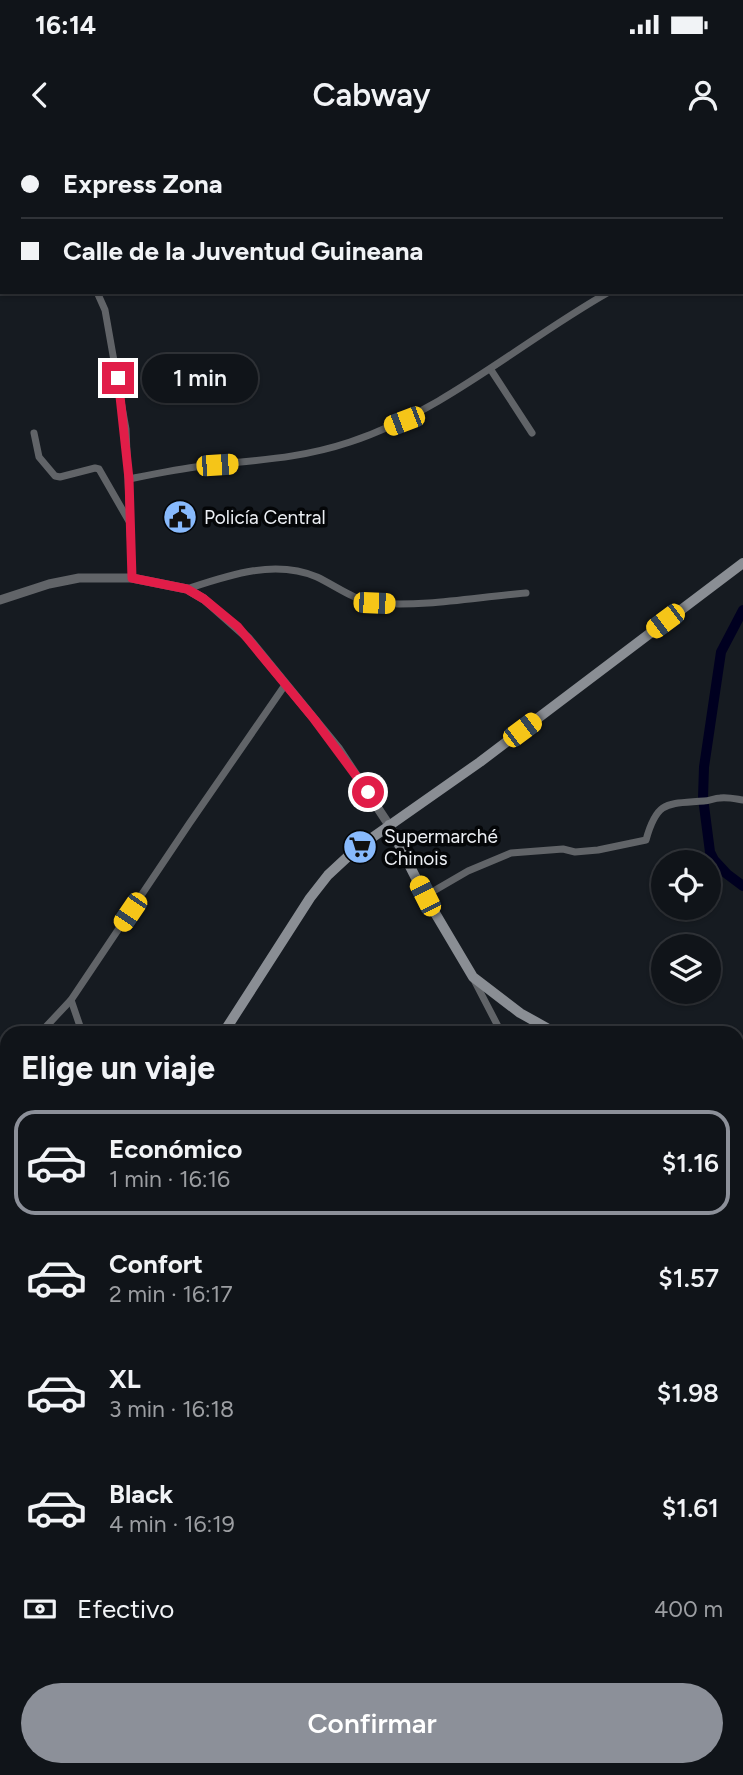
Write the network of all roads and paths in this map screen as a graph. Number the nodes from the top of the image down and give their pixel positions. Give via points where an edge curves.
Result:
1 (98, 294) edge
2 (605, 294) edge
3 (491, 370) junction
4 (34, 433) dead end
5 (532, 433) dead end
6 (129, 479) junction
7 (130, 524) junction
8 (743, 563) edge
9 (132, 578) junction
10 (187, 589) junction
11 (526, 593) dead end
12 (0, 600) edge
13 (285, 685) junction
14 (743, 800) edge
15 (389, 825) junction
16 (425, 896) junction
17 (472, 976) junction
18 (71, 1000) junction
19 (47, 1026) edge
20 (80, 1026) edge
21 (228, 1026) edge
22 (499, 1026) edge
23 (543, 1026) edge

1 - 6 street via 118,378
2 - 3 street
3 - 5 street
3 - 6 street via 404,421 351,442 301,456
4 - 7 street via 39,457 55,476 99,469
6 - 7 street
7 - 9 street
8 - 15 main road
9 - 10 street
9 - 12 street via 79,578
10 - 11 street via 276,568 298,570 374,603 418,604
10 - 13 street via 238,627
13 - 15 street via 338,748
13 - 18 street
14 - 16 street via 667,804 651,822 646,840 598,850 511,853
15 - 16 main road
15 - 21 main road via 356,849 318,887
16 - 17 main road
17 - 22 street
17 - 23 main road
18 - 19 street
18 - 20 street

